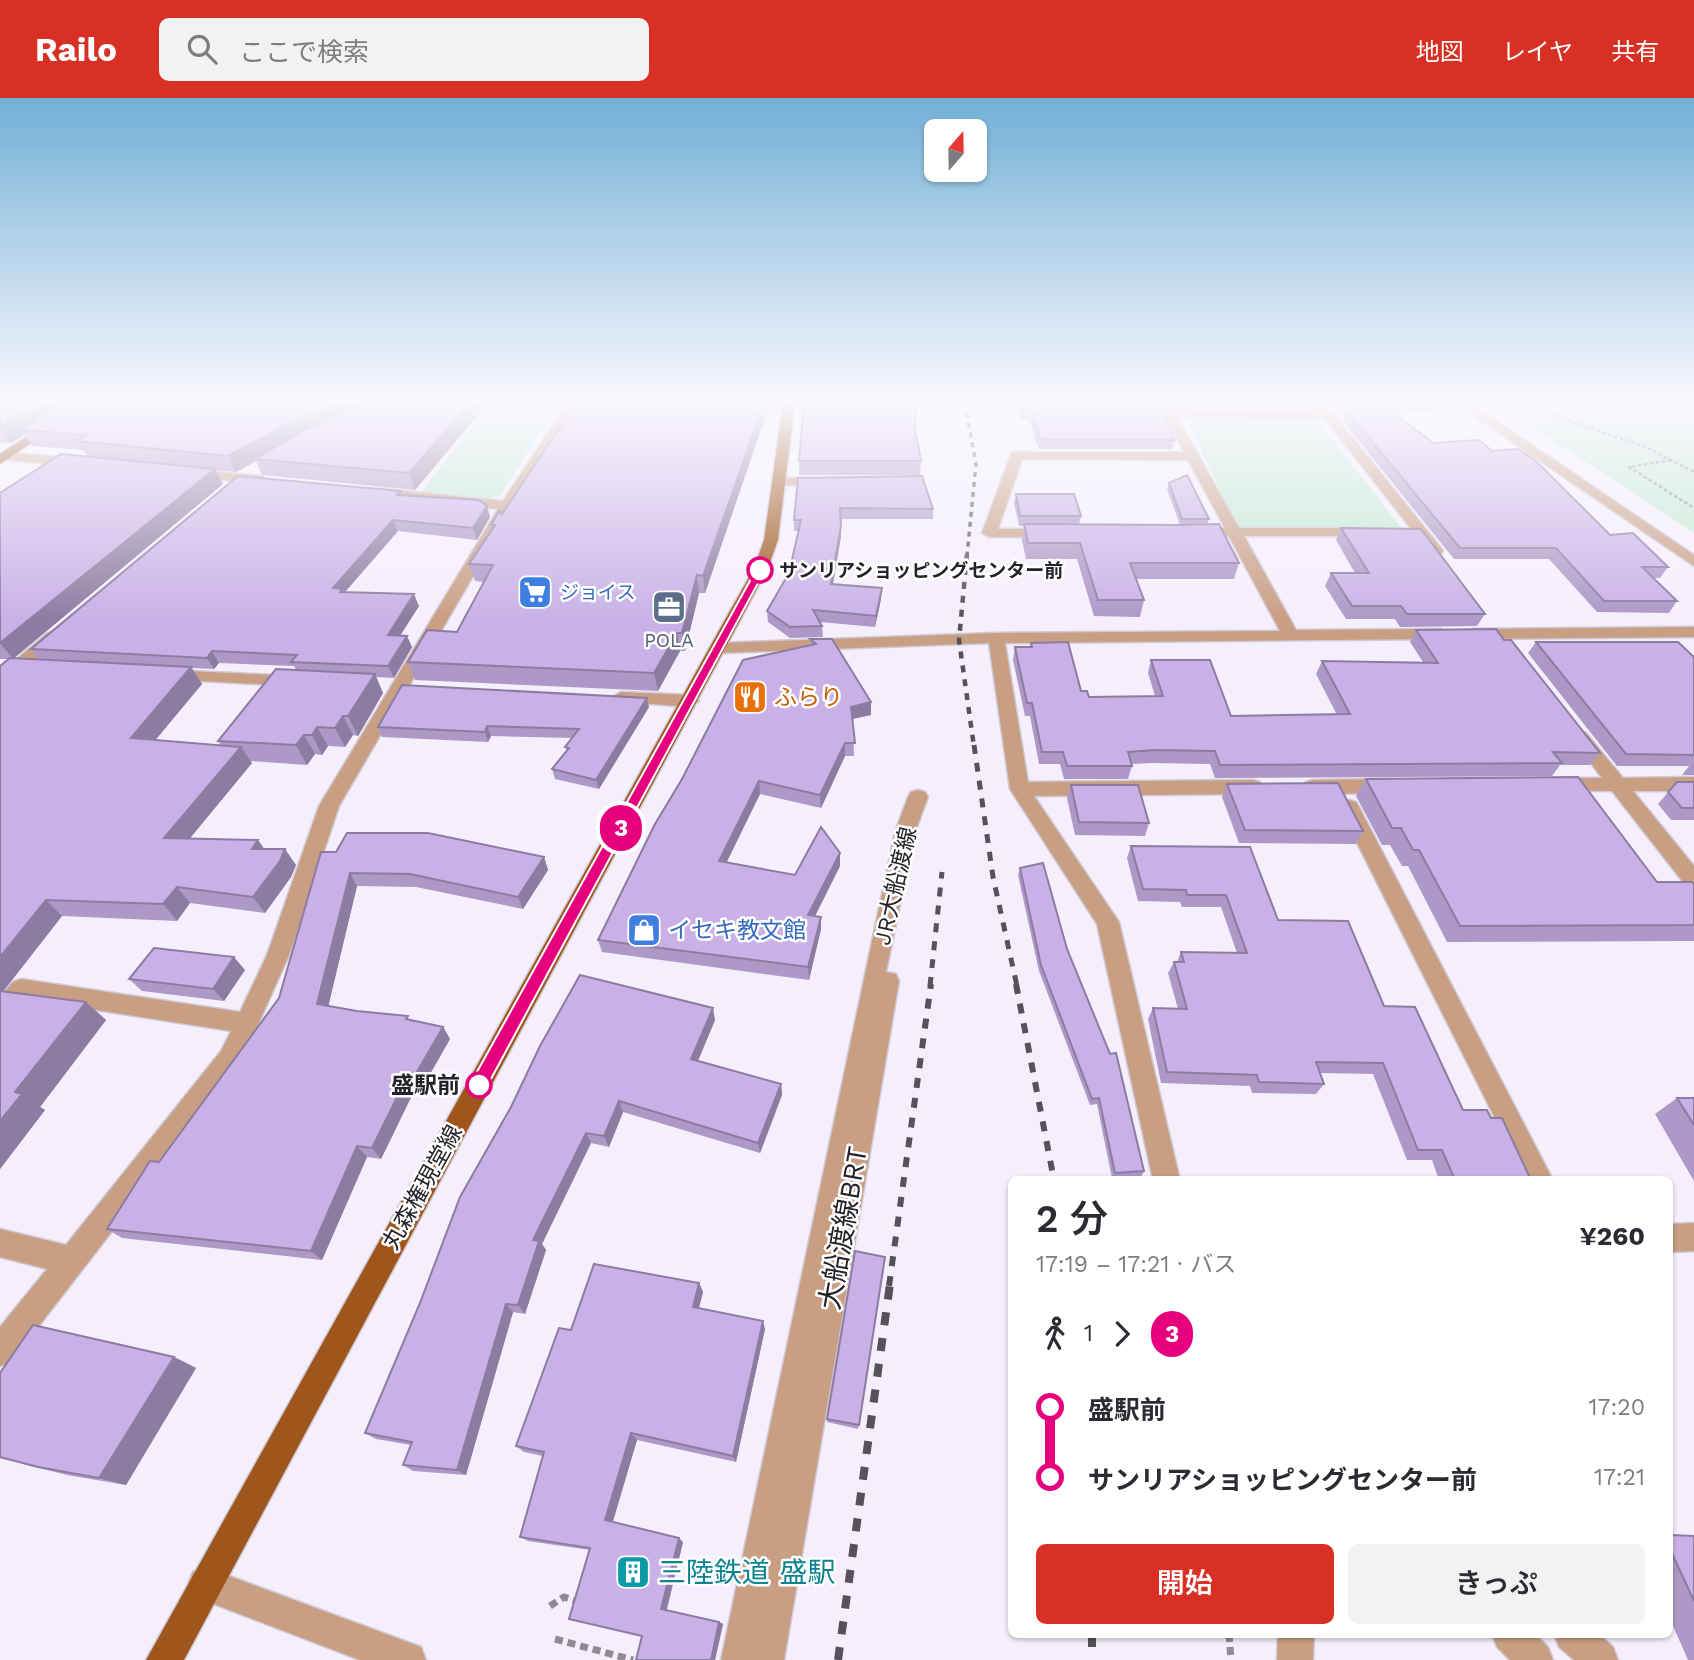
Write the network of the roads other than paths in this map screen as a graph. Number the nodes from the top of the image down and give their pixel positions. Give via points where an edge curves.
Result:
1 (217, 476) edge
2 (245, 476) edge
3 (527, 476) edge
4 (780, 476) edge
5 (1009, 476) edge
6 (1204, 476) edge
7 (1381, 476) edge
8 (1569, 476) edge
9 (242, 478) junction
10 (281, 482) edge
11 (779, 482) junction
12 (847, 482) edge
13 (361, 491) edge
14 (221, 496) edge
15 (507, 506) junction
16 (1180, 532) edge
17 (1235, 532) junction
18 (1422, 532) junction
19 (1071, 533) edge
20 (1694, 562) edge
21 (1445, 563) edge
22 (1483, 614) edge
23 (67, 625) edge
24 (1694, 632) edge
25 (1290, 634) junction
26 (1498, 634) junction
27 (996, 638) junction
28 (719, 648) junction
29 (1516, 655) edge
30 (8, 667) edge
31 (43, 669) edge
32 (153, 674) edge
33 (0, 682) edge
34 (317, 682) edge
35 (392, 686) junction
36 (427, 687) edge
37 (607, 696) edge
38 (690, 701) junction
39 (1567, 720) edge
40 (1694, 784) edge
41 (1534, 785) edge
42 (1618, 785) junction
43 (1408, 786) edge
44 (1269, 787) edge
45 (1297, 787) edge
46 (1339, 787) junction
47 (1020, 789) junction
48 (918, 797) joint
49 (1694, 881) edge
50 (874, 976) joint
51 (0, 1013) edge
52 (246, 1023) junction
53 (1166, 1176) edge
54 (1538, 1176) edge
55 (1694, 1237) edge
56 (1673, 1238) edge
57 (0, 1243) edge
58 (71, 1261) junction
59 (0, 1351) edge
60 (205, 1584) junction
61 (1296, 1638) edge
62 (1514, 1638) edge
63 (1577, 1638) edge
64 (1593, 1638) edge
65 (748, 1657) edge
66 (164, 1660) edge
67 (408, 1660) edge
68 (1295, 1660) edge
69 (1535, 1660) edge
70 (1601, 1660) edge

1 - 9 street
2 - 9 street
3 - 15 street
4 - 11 main road, 丸森権現堂線
5 - 19 street via 989,533
6 - 17 street
7 - 18 street
8 - 20 street
9 - 10 street
9 - 14 street
11 - 12 street
11 - 28 main road, 丸森権現堂線 via 771,540 761,568
13 - 15 street
15 - 35 street
16 - 17 street
17 - 18 street
17 - 25 street
18 - 21 street
22 - 26 street
23 - 30 street
24 - 26 street
25 - 26 street
25 - 27 street
26 - 29 street
27 - 28 street
27 - 47 street
28 - 38 main road, 丸森権現堂線
30 - 31 street
30 - 33 street
32 - 34 street
35 - 36 street
35 - 52 street via 329,806 278,955
37 - 38 street
38 - 60 main road, 丸森権現堂線
39 - 42 street
40 - 42 street
41 - 42 street
42 - 49 street
43 - 46 street
44 - 47 street
45 - 46 street
46 - 54 street
47 - 53 street via 1108,922
48 - 50 street, JR大船渡線 via 905,832
48 - 65 street, 大船渡線BRT via 917,834
50 - 65 street, 大船渡線BRT
51 - 52 street via 21,989
52 - 58 street via 230,1059
55 - 56 street
57 - 58 street
58 - 59 street
60 - 66 main road, 丸森権現堂線
60 - 67 street
61 - 68 street
62 - 69 street
63 - 70 street
64 - 70 street

